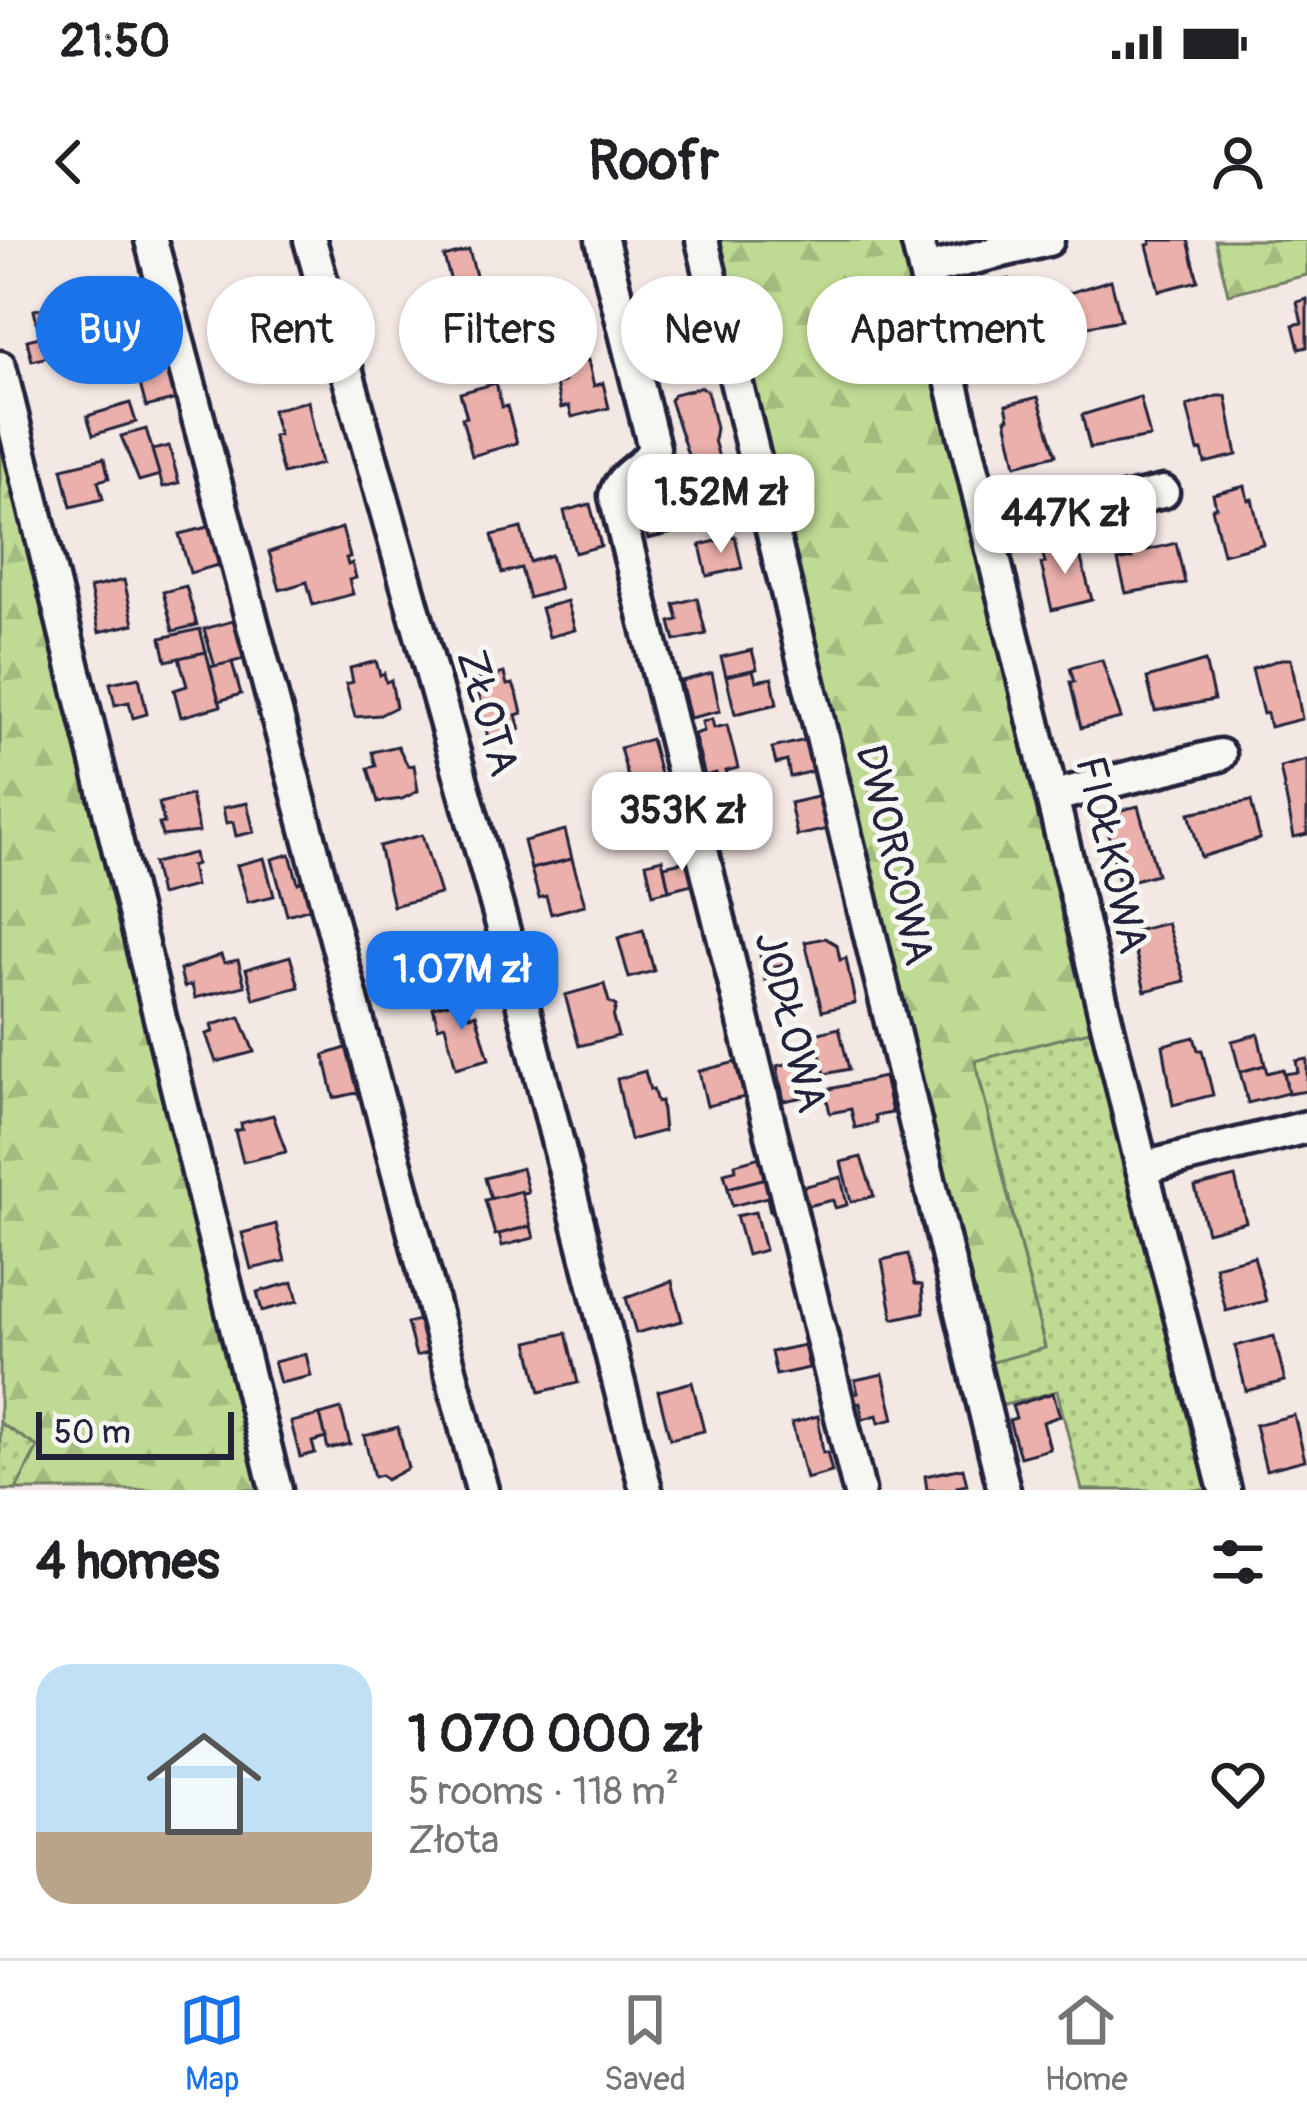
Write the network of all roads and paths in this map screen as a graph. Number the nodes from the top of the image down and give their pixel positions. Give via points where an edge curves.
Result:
1 (151, 240) edge
2 (310, 240) edge
3 (602, 240) edge
4 (702, 240) edge
5 (1048, 240) edge
6 (921, 255) edge
7 (0, 367) edge
8 (1163, 492) dead end
9 (989, 532) junction
10 (1220, 755) dead end
11 (1054, 796) junction
12 (1307, 1127) edge
13 (1142, 1168) junction
14 (637, 1488) edge
15 (276, 1490) edge
16 (482, 1490) edge
17 (859, 1490) edge
18 (1004, 1490) edge
19 (1225, 1490) edge

1 - 16 street
2 - 14 street, ZŁOTA via 505,935
3 - 17 street, JODŁOWA via 654,440 650,458 615,496
4 - 18 street, DWORCOWA
5 - 6 street
6 - 9 street, FIOŁKOWA
7 - 15 street
8 - 9 street
9 - 11 street, FIOŁKOWA
10 - 11 street
11 - 13 street, FIOŁKOWA
12 - 13 street
13 - 19 street, FIOŁKOWA

